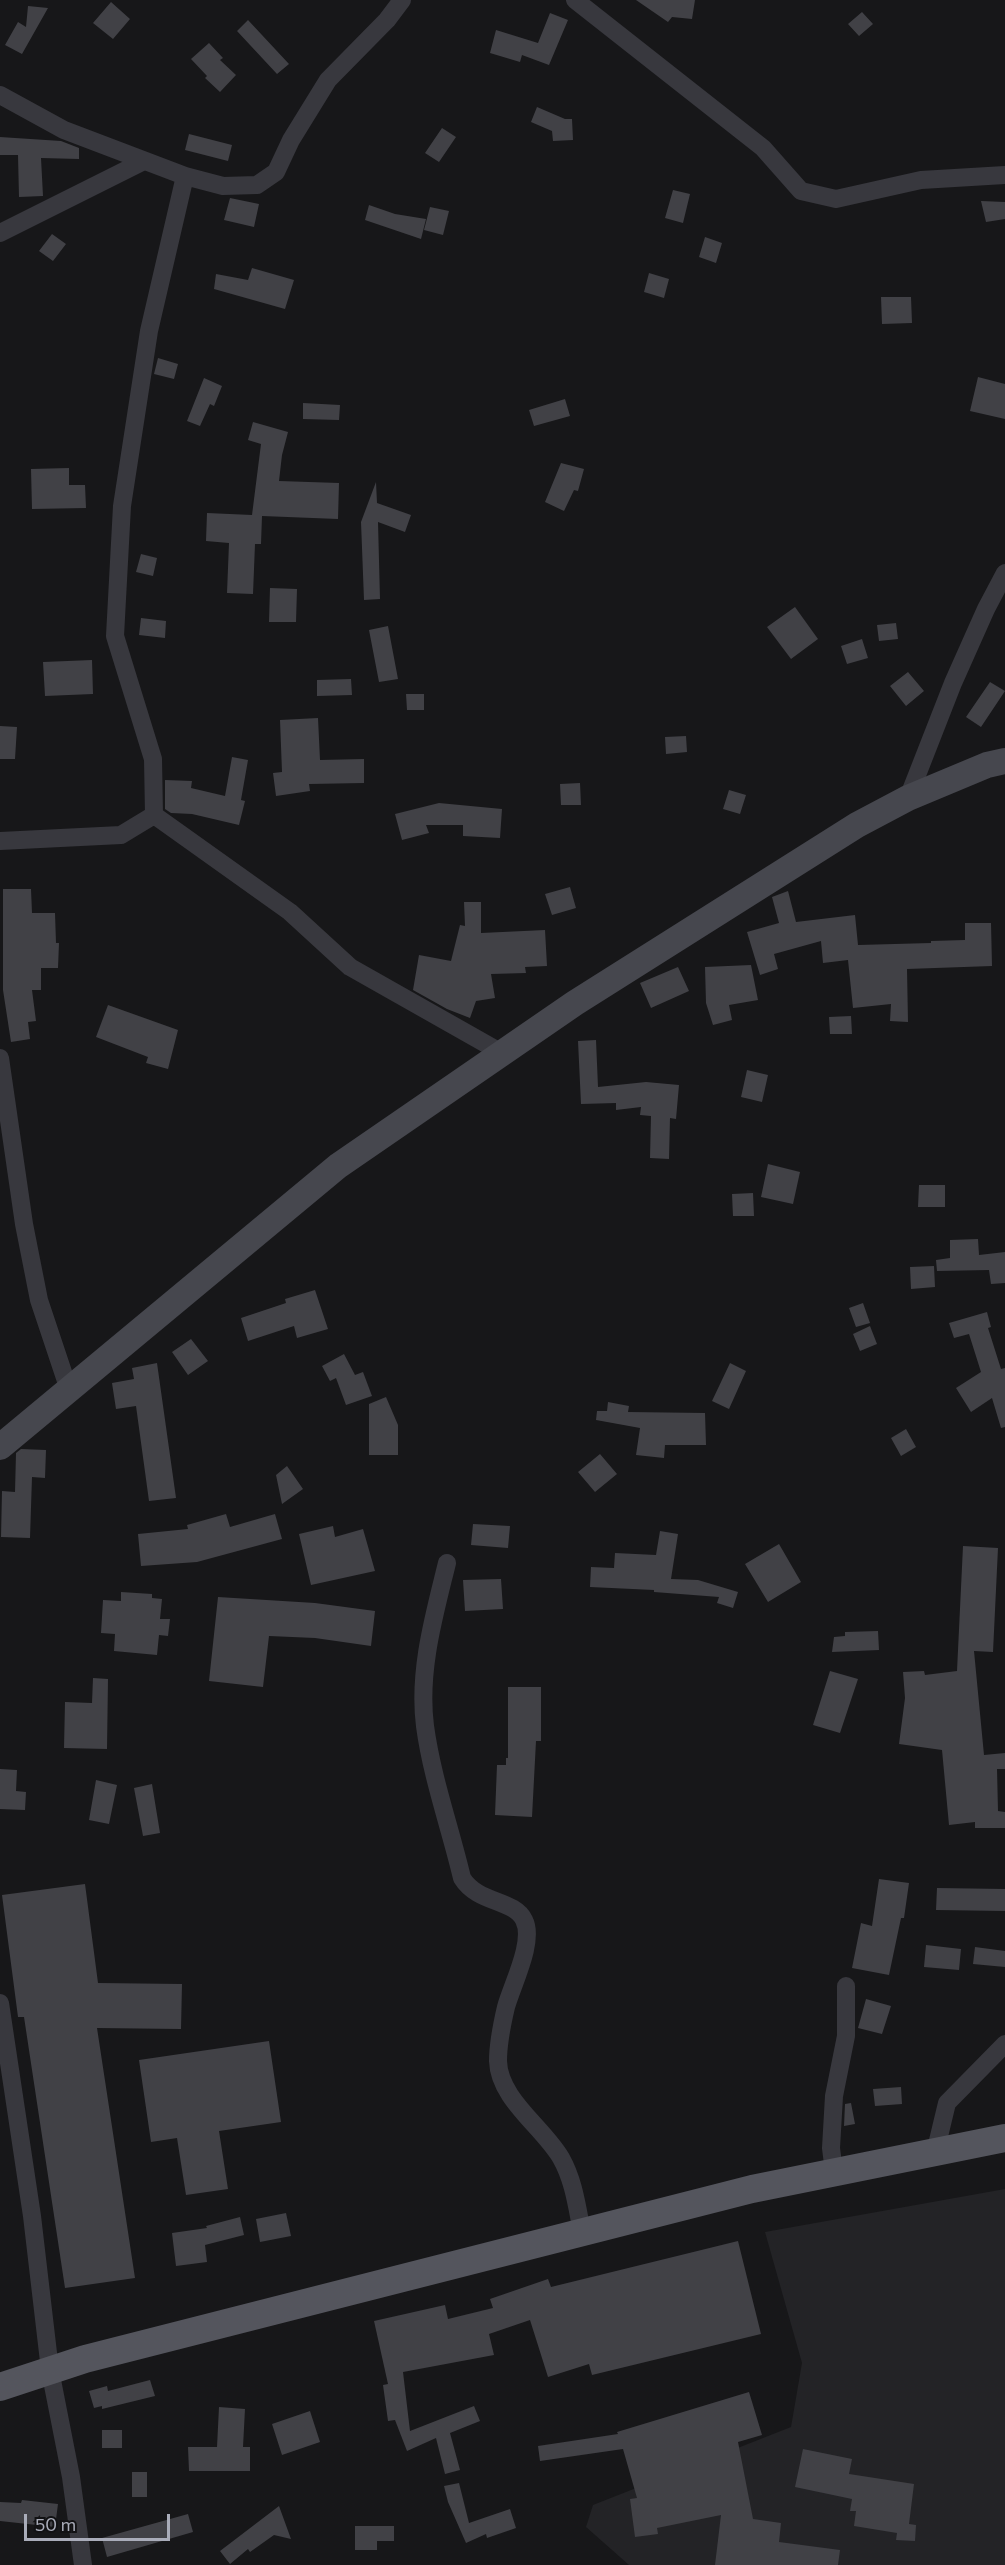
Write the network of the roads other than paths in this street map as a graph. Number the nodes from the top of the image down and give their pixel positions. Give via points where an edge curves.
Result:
1 (402, 0) edge
2 (575, 0) edge
3 (0, 95) edge
4 (144, 161) junction
5 (1005, 175) edge
6 (185, 176) junction
7 (0, 233) edge
8 (1005, 573) edge
9 (1005, 761) edge
10 (908, 798) junction
11 (154, 815) junction
12 (0, 841) edge
13 (502, 1053) junction
14 (0, 1058) edge
15 (69, 1390) junction
16 (0, 1447) edge
17 (447, 1563) dead end
18 (846, 1986) dead end
19 (0, 2003) edge
20 (1005, 2044) edge
21 (1005, 2139) edge
22 (935, 2152) junction
23 (834, 2172) junction
24 (582, 2232) junction
25 (50, 2370) junction
26 (0, 2387) edge
27 (83, 2565) edge

1 - 6 street via 328,80 276,172 257,185 223,186
2 - 5 street via 763,148 801,190 836,199 921,180
3 - 4 street via 64,130
4 - 6 street
4 - 7 street
6 - 11 street via 149,331 122,506 115,636 153,759
8 - 10 street via 953,683
9 - 10 street
10 - 13 street via 857,825 585,996
11 - 12 street via 121,835
11 - 13 street via 290,912 350,967
13 - 15 street via 338,1166
14 - 15 street via 39,1299
15 - 16 street
17 - 24 street via 425,1665 425,1724 434,1772 468,1888 516,1910 525,1920 528,1939 506,2008 499,2046 501,2082 560,2156 572,2180
18 - 23 street via 846,2036 833,2106
19 - 25 street
20 - 22 street via 947,2103
21 - 22 main road
22 - 23 main road
23 - 24 main road
24 - 25 main road
25 - 26 main road
25 - 27 street

